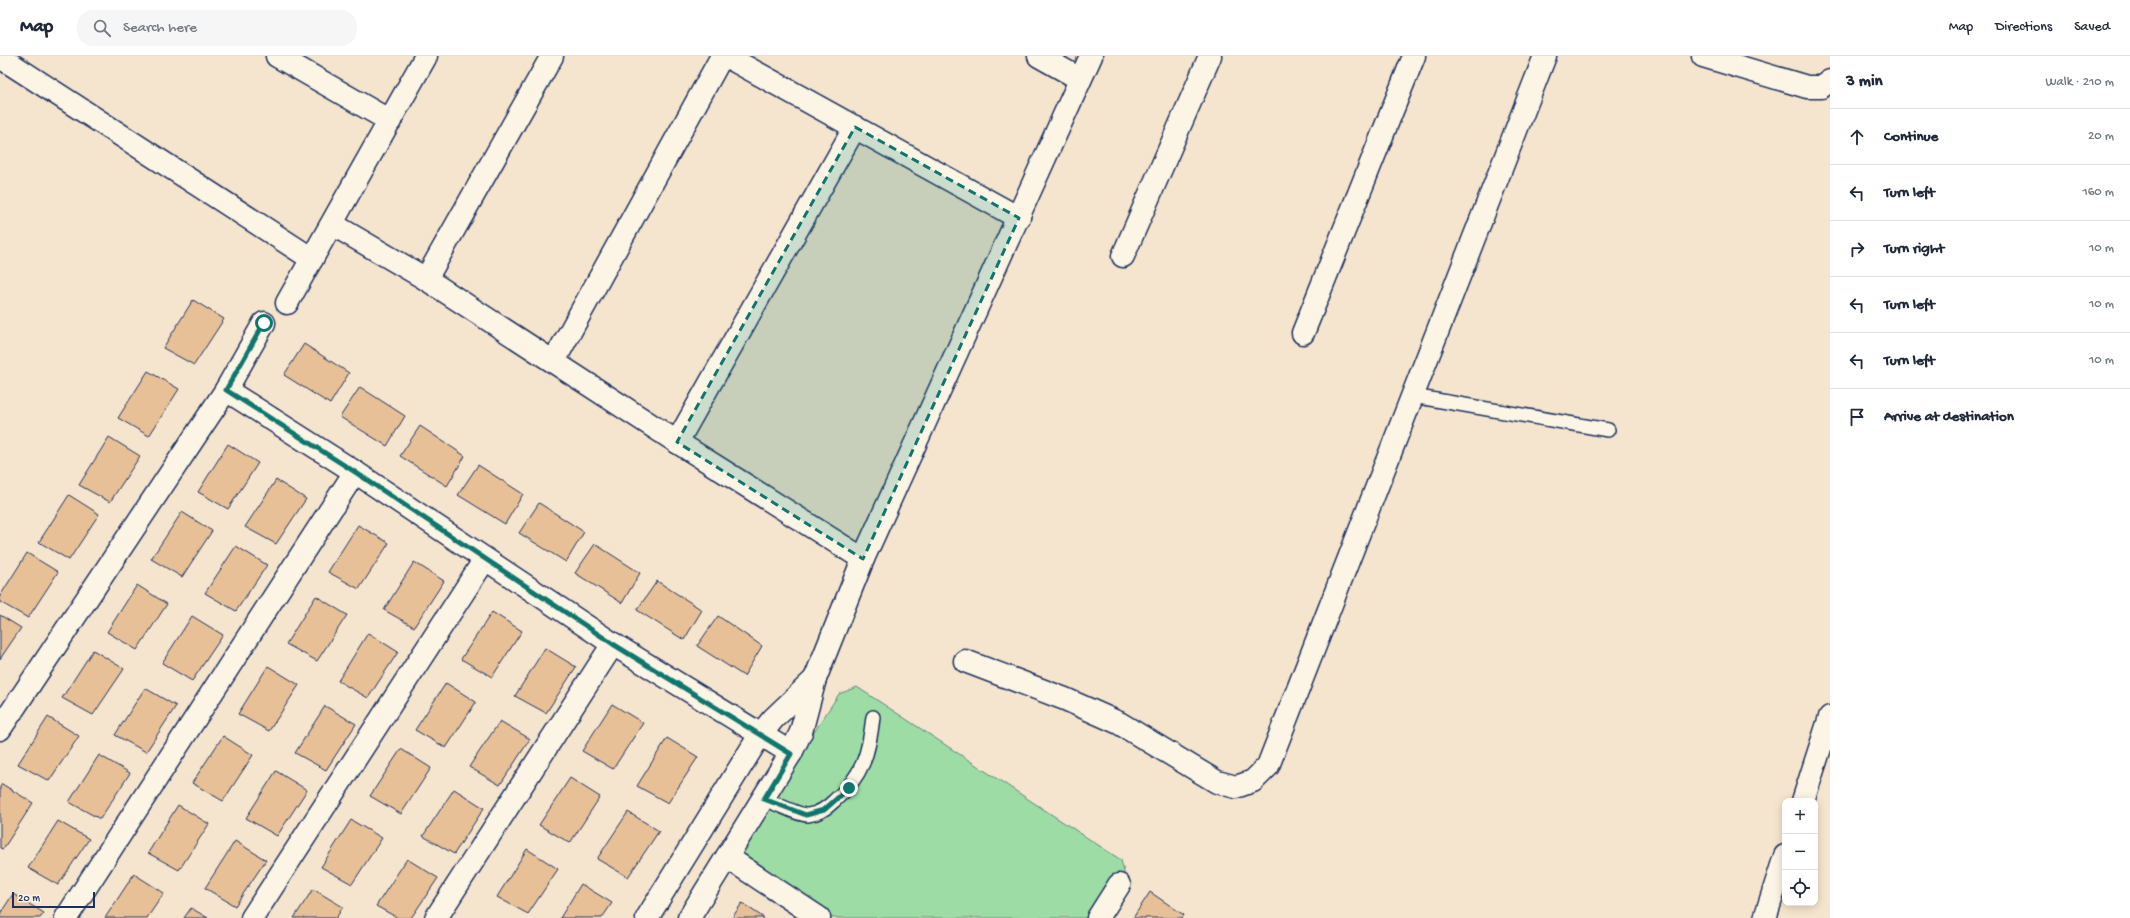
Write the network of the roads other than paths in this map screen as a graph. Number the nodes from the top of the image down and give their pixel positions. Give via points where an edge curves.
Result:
1 (277, 56) edge
2 (426, 56) edge
3 (552, 56) edge
4 (722, 56) edge
5 (726, 56) edge
6 (1039, 56) edge
7 (1091, 56) edge
8 (1210, 56) edge
9 (1414, 56) edge
10 (1544, 56) edge
11 (1703, 56) edge
12 (0, 57) edge
13 (1080, 79) junction
14 (1830, 81) edge
15 (390, 121) junction
16 (854, 127) junction
17 (1019, 218) junction
18 (332, 224) junction
19 (1123, 256) dead end
20 (312, 259) junction
21 (426, 279) junction
22 (287, 303) dead end
23 (264, 323) dead end
24 (1303, 333) dead end
25 (554, 361) junction
26 (226, 390) junction
27 (1413, 396) junction
28 (1608, 430) dead end
29 (677, 442) junction
30 (355, 472) junction
31 (484, 559) junction
32 (863, 559) junction
33 (613, 644) junction
34 (964, 662) dead end
35 (815, 679) junction
36 (873, 717) dead end
37 (1830, 717) edge
38 (0, 730) edge
39 (760, 735) junction
40 (791, 754) junction
41 (1804, 798) edge
42 (764, 799) junction
43 (727, 857) junction
44 (1782, 865) edge
45 (1119, 885) dead end
46 (66, 918) edge
47 (252, 918) edge
48 (436, 918) edge
49 (647, 918) edge
50 (689, 918) edge
51 (819, 918) edge
52 (1098, 918) edge
53 (1765, 918) edge

1 - 15 street
2 - 15 street
3 - 21 street
4 - 25 street
5 - 16 street
6 - 13 street
7 - 13 street
8 - 19 street
9 - 24 street
10 - 27 street
11 - 14 street via 1807,87 1821,87
12 - 20 street
13 - 17 street
15 - 18 street
16 - 17 street
16 - 29 street
17 - 32 street
18 - 20 street
18 - 21 street
20 - 22 street
21 - 25 street
23 - 26 street
25 - 29 street
26 - 30 street
26 - 38 street
27 - 28 lane
27 - 34 street via 1280,739 1268,766 1253,781 1236,787 1217,782 1119,723
29 - 32 street
30 - 31 street
30 - 46 street
31 - 33 street
31 - 47 street
32 - 35 street
33 - 39 street
33 - 48 street
35 - 39 street
35 - 40 street via 801,732
36 - 42 lane via 870,744 862,768 849,788 824,810 806,815
37 - 41 street
39 - 40 street
39 - 49 street
40 - 42 street
42 - 43 street
43 - 50 street
43 - 51 street
44 - 53 street
45 - 52 street

